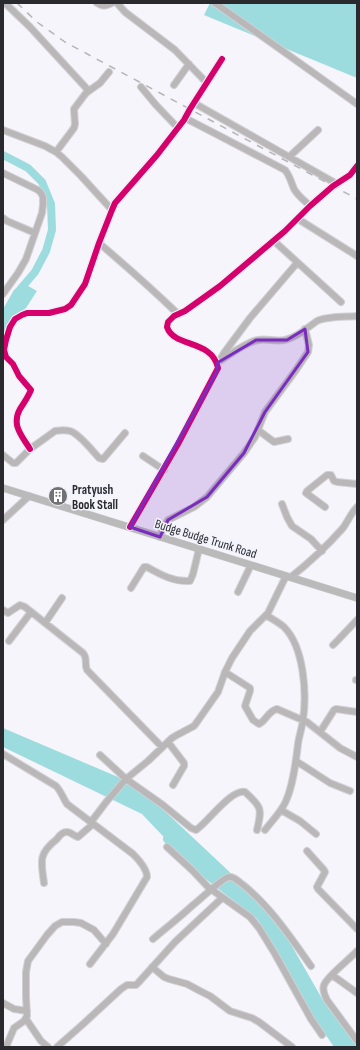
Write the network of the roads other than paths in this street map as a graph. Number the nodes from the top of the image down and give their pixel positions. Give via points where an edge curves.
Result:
1 (5, 3) edge
2 (97, 3) edge
3 (112, 3) edge
4 (117, 3) edge
5 (215, 3) edge
6 (222, 59) dead end
7 (189, 64) junction
8 (109, 72) dead end
9 (206, 82) junction
10 (174, 85) dead end
11 (141, 87) dead end
12 (88, 90) junction
13 (194, 103) junction
14 (357, 104) edge
15 (185, 118) junction
16 (178, 128) junction
17 (3, 130) edge
18 (318, 130) dead end
19 (56, 152) junction
20 (289, 157) junction
21 (357, 166) edge
22 (3, 173) edge
23 (350, 175) junction
24 (357, 178) edge
25 (337, 184) junction
26 (310, 206) junction
27 (112, 210) junction
28 (3, 218) edge
29 (298, 218) junction
30 (35, 233) junction
31 (274, 241) junction
32 (99, 243) junction
33 (357, 256) edge
34 (297, 263) junction
35 (3, 294) edge
36 (341, 302) dead end
37 (178, 314) junction
38 (357, 316) edge
39 (305, 329) junction
40 (218, 362) junction
41 (258, 430) junction
42 (125, 433) dead end
43 (288, 439) dead end
44 (30, 449) junction
45 (3, 455) edge
46 (143, 456) dead end
47 (164, 470) junction
48 (357, 484) edge
49 (3, 488) edge
50 (29, 496) junction
51 (282, 504) dead end
52 (325, 508) dead end
53 (357, 508) edge
54 (3, 520) edge
55 (130, 527) junction
56 (160, 537) junction
57 (199, 549) junction
58 (322, 551) junction
59 (250, 565) junction
60 (289, 577) junction
61 (131, 588) dead end
62 (238, 592) dead end
63 (62, 598) dead end
64 (357, 598) edge
65 (3, 610) edge
66 (31, 612) junction
67 (266, 615) junction
68 (357, 620) edge
69 (45, 623) junction
70 (9, 641) dead end
71 (332, 644) dead end
72 (225, 672) junction
73 (357, 712) edge
74 (303, 720) junction
75 (320, 732) junction
76 (168, 742) junction
77 (162, 748) junction
78 (3, 754) edge
79 (100, 756) dead end
80 (357, 757) edge
81 (296, 761) junction
82 (125, 780) junction
83 (173, 785) dead end
84 (350, 791) dead end
85 (280, 810) junction
86 (92, 823) junction
87 (257, 830) dead end
88 (266, 830) dead end
89 (316, 834) dead end
90 (166, 847) dead end
91 (307, 851) dead end
92 (44, 883) dead end
93 (212, 889) junction
94 (222, 898) junction
95 (357, 928) edge
96 (153, 939) dead end
97 (106, 944) junction
98 (357, 951) edge
99 (90, 964) dead end
100 (311, 966) dead end
101 (152, 967) junction
102 (332, 975) junction
103 (357, 993) edge
104 (3, 1003) edge
105 (27, 1011) junction
106 (26, 1018) junction
107 (322, 1035) dead end
108 (357, 1041) edge
109 (6, 1047) edge
110 (48, 1047) edge
111 (57, 1047) edge
112 (292, 1047) edge

1 - 12 street via 30,26
2 - 3 street via 103,6
4 - 7 street
5 - 14 street
6 - 9 street
7 - 9 street
7 - 10 street
8 - 12 street via 100,83
9 - 13 street
11 - 16 street
12 - 19 street via 74,109 74,128
13 - 15 street
13 - 20 street
15 - 16 street
15 - 26 street via 285,170 297,194
16 - 27 street
17 - 19 street
18 - 20 street
19 - 27 street
20 - 25 street
21 - 23 street
22 - 30 street via 41,193 44,205
23 - 24 street
23 - 25 street
25 - 26 street
26 - 29 street
27 - 32 street
28 - 30 street
29 - 31 street
29 - 33 street
30 - 35 street via 26,259
31 - 34 street
31 - 37 street via 220,286
32 - 37 street
32 - 44 street via 85,284 68,308 49,313 27,313 15,319 10,327 4,350 6,357 31,390 16,418 19,432
34 - 36 street
34 - 40 street via 250,318
37 - 40 street via 167,324 168,330 175,337 204,349
38 - 39 street via 325,318
39 - 40 street via 287,340 256,340
39 - 41 street via 309,344 308,352 265,412
40 - 47 street via 217,371
41 - 43 street via 274,442
41 - 56 street via 244,453 207,497 194,507 168,520
42 - 44 street via 104,459 99,458 74,432 68,430 55,431
44 - 45 street via 16,463
46 - 47 street
47 - 55 street
48 - 52 street via 337,482 331,475 327,475 306,494
49 - 50 main road, Budge Budge Trunk Road
50 - 54 street
50 - 55 main road, Budge Budge Trunk Road
51 - 58 street via 292,526 311,539
53 - 58 street
55 - 56 main road, Budge Budge Trunk Road
56 - 57 main road, Budge Budge Trunk Road
57 - 59 main road, Budge Budge Trunk Road
57 - 61 street via 190,581 169,579 144,567
58 - 60 street
59 - 60 main road, Budge Budge Trunk Road
59 - 62 street
60 - 64 main road, Budge Budge Trunk Road
60 - 67 street
63 - 69 street
65 - 66 street via 8,613 20,605
66 - 69 street
66 - 70 street
67 - 72 street via 250,631
67 - 74 street via 287,631 299,655 303,670
68 - 71 street
69 - 77 street via 85,656 87,670
72 - 74 street via 250,688 245,706 253,720 259,724 277,709
72 - 76 street via 218,692 194,726
73 - 75 street via 334,710
74 - 75 street
74 - 81 street
75 - 80 street via 340,748
76 - 77 street
76 - 83 street via 184,763
77 - 82 street
78 - 86 street via 56,786 67,804
79 - 82 street
81 - 84 street via 330,783
81 - 85 street via 289,793
82 - 86 street
82 - 87 street via 196,830 222,804 237,793 245,792 260,808
85 - 88 street
85 - 89 street
86 - 92 street via 78,837 64,832 47,848 41,861
86 - 97 street via 133,854 148,874
90 - 93 street
91 - 95 street via 325,872 318,889
93 - 94 street
93 - 96 street
93 - 100 street via 228,878 236,879 264,905
94 - 101 street
94 - 107 street via 250,917 259,928
97 - 99 street
97 - 105 street via 94,930 81,923 62,922 55,926 28,961
98 - 102 street
101 - 111 street via 136,985 121,989
101 - 112 street via 164,977 187,984 210,996 230,1011 256,1020
102 - 103 street
102 - 108 street via 324,985 325,996
104 - 105 street via 14,1009
105 - 106 street
106 - 109 street via 14,1028
106 - 110 street

